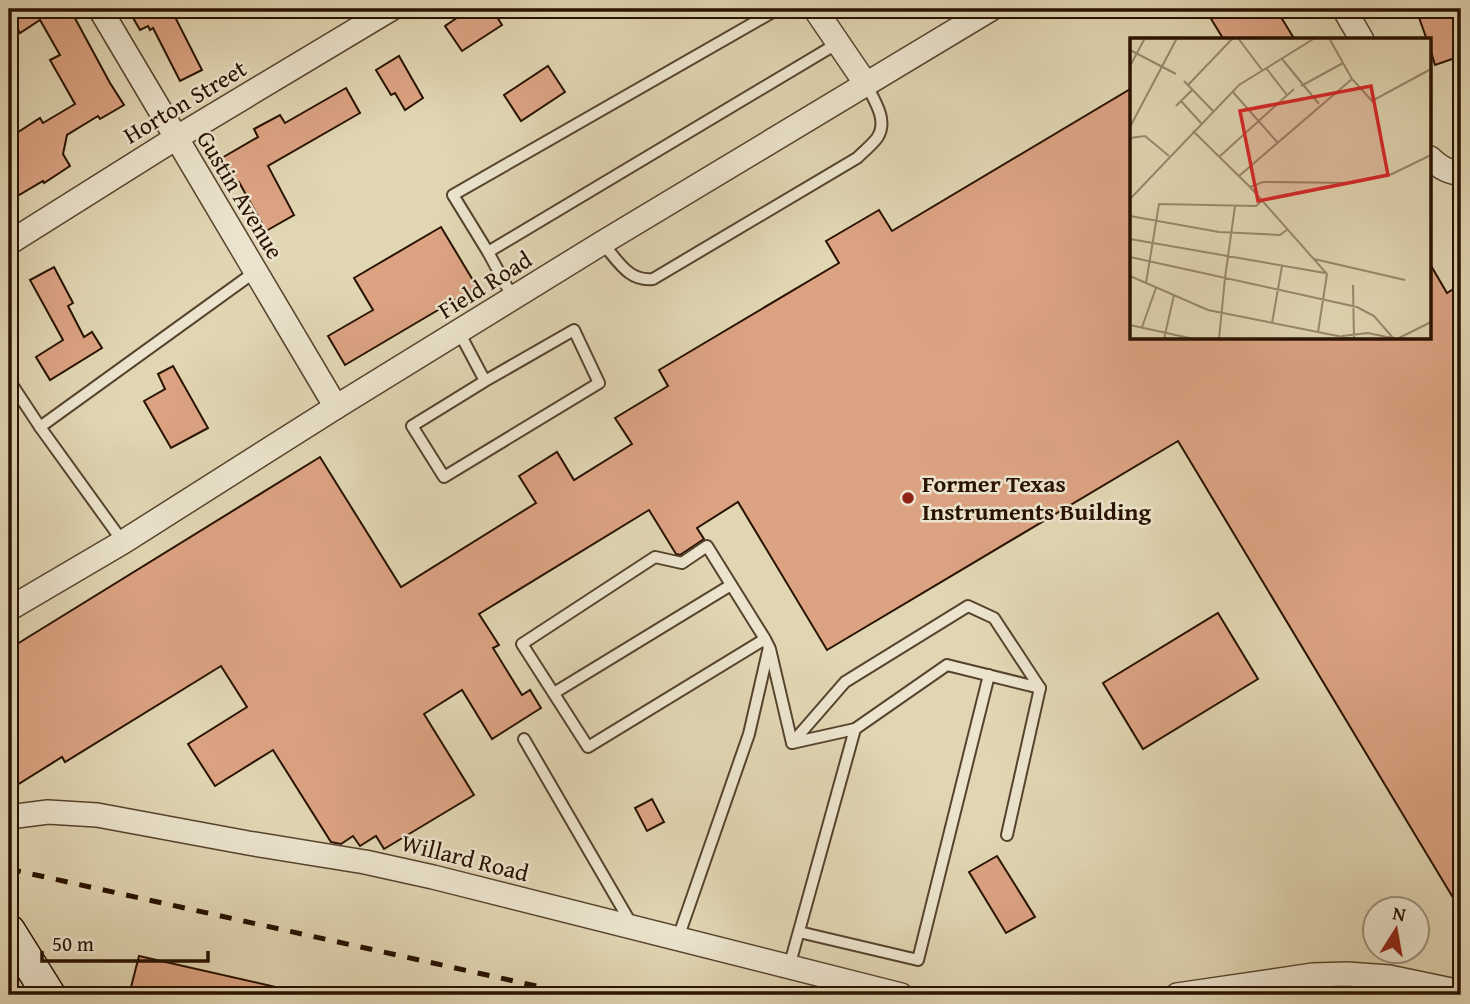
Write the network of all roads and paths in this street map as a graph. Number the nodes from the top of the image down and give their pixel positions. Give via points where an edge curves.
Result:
1 (100, 9) edge
2 (391, 9) edge
3 (778, 9) edge
4 (815, 9) edge
5 (991, 9) edge
6 (1344, 9) edge
7 (1361, 38) edge
8 (838, 43) junction
9 (866, 84) junction
10 (176, 138) junction
11 (1432, 160) edge
12 (1461, 173) edge
13 (9, 243) edge
14 (602, 243) junction
15 (488, 252) junction
16 (256, 271) junction
17 (513, 298) junction
18 (459, 332) junction
19 (9, 380) edge
20 (485, 381) junction
21 (336, 407) junction
22 (40, 427) junction
23 (123, 542) junction
24 (731, 585) junction
25 (9, 609) edge
26 (767, 643) junction
27 (989, 675) junction
28 (1040, 688) junction
29 (554, 693) junction
30 (855, 729) junction
31 (524, 739) dead end
32 (792, 743) junction
33 (9, 817) edge
34 (1007, 835) dead end
35 (634, 927) junction
36 (9, 931) edge
37 (799, 932) junction
38 (678, 938) junction
39 (789, 967) junction
40 (1461, 992) edge
41 (1181, 994) edge
42 (49, 995) edge
43 (901, 995) edge

1 - 10 street, Gustin Avenue
2 - 10 street, Horton Street
3 - 15 lane via 453,195
4 - 8 street
5 - 9 street, Field Road
6 - 7 street
8 - 9 street
8 - 15 lane
9 - 14 street, Field Road
9 - 14 lane via 882,121 878,136 836,171 653,279 632,276
10 - 13 street, Horton Street
10 - 16 street, Gustin Avenue
11 - 12 street via 1442,169
14 - 17 street, Field Road
15 - 17 lane
16 - 21 street, Gustin Avenue
16 - 22 lane
17 - 18 street, Field Road
18 - 20 lane
18 - 21 street, Field Road
19 - 22 lane
20 - 20 lane via 575,330 599,383 444,477 412,426
21 - 23 street, Field Road
22 - 23 lane
23 - 25 street, Field Road
24 - 26 lane
24 - 29 lane
24 - 29 lane via 707,546 682,563 655,557 522,644
26 - 29 lane via 589,747
26 - 32 lane
26 - 38 lane via 749,734
27 - 28 lane
27 - 30 lane via 947,665
27 - 37 lane via 918,960
28 - 32 lane via 994,618 968,606 845,681
28 - 34 lane
30 - 32 lane
30 - 37 lane
31 - 35 lane
33 - 35 street, Willard Road via 48,812 97,815 365,862
35 - 38 street, Willard Road
36 - 42 main road
37 - 39 lane
38 - 39 street, Willard Road
39 - 43 street, Willard Road
40 - 41 street via 1389,977 1347,974

